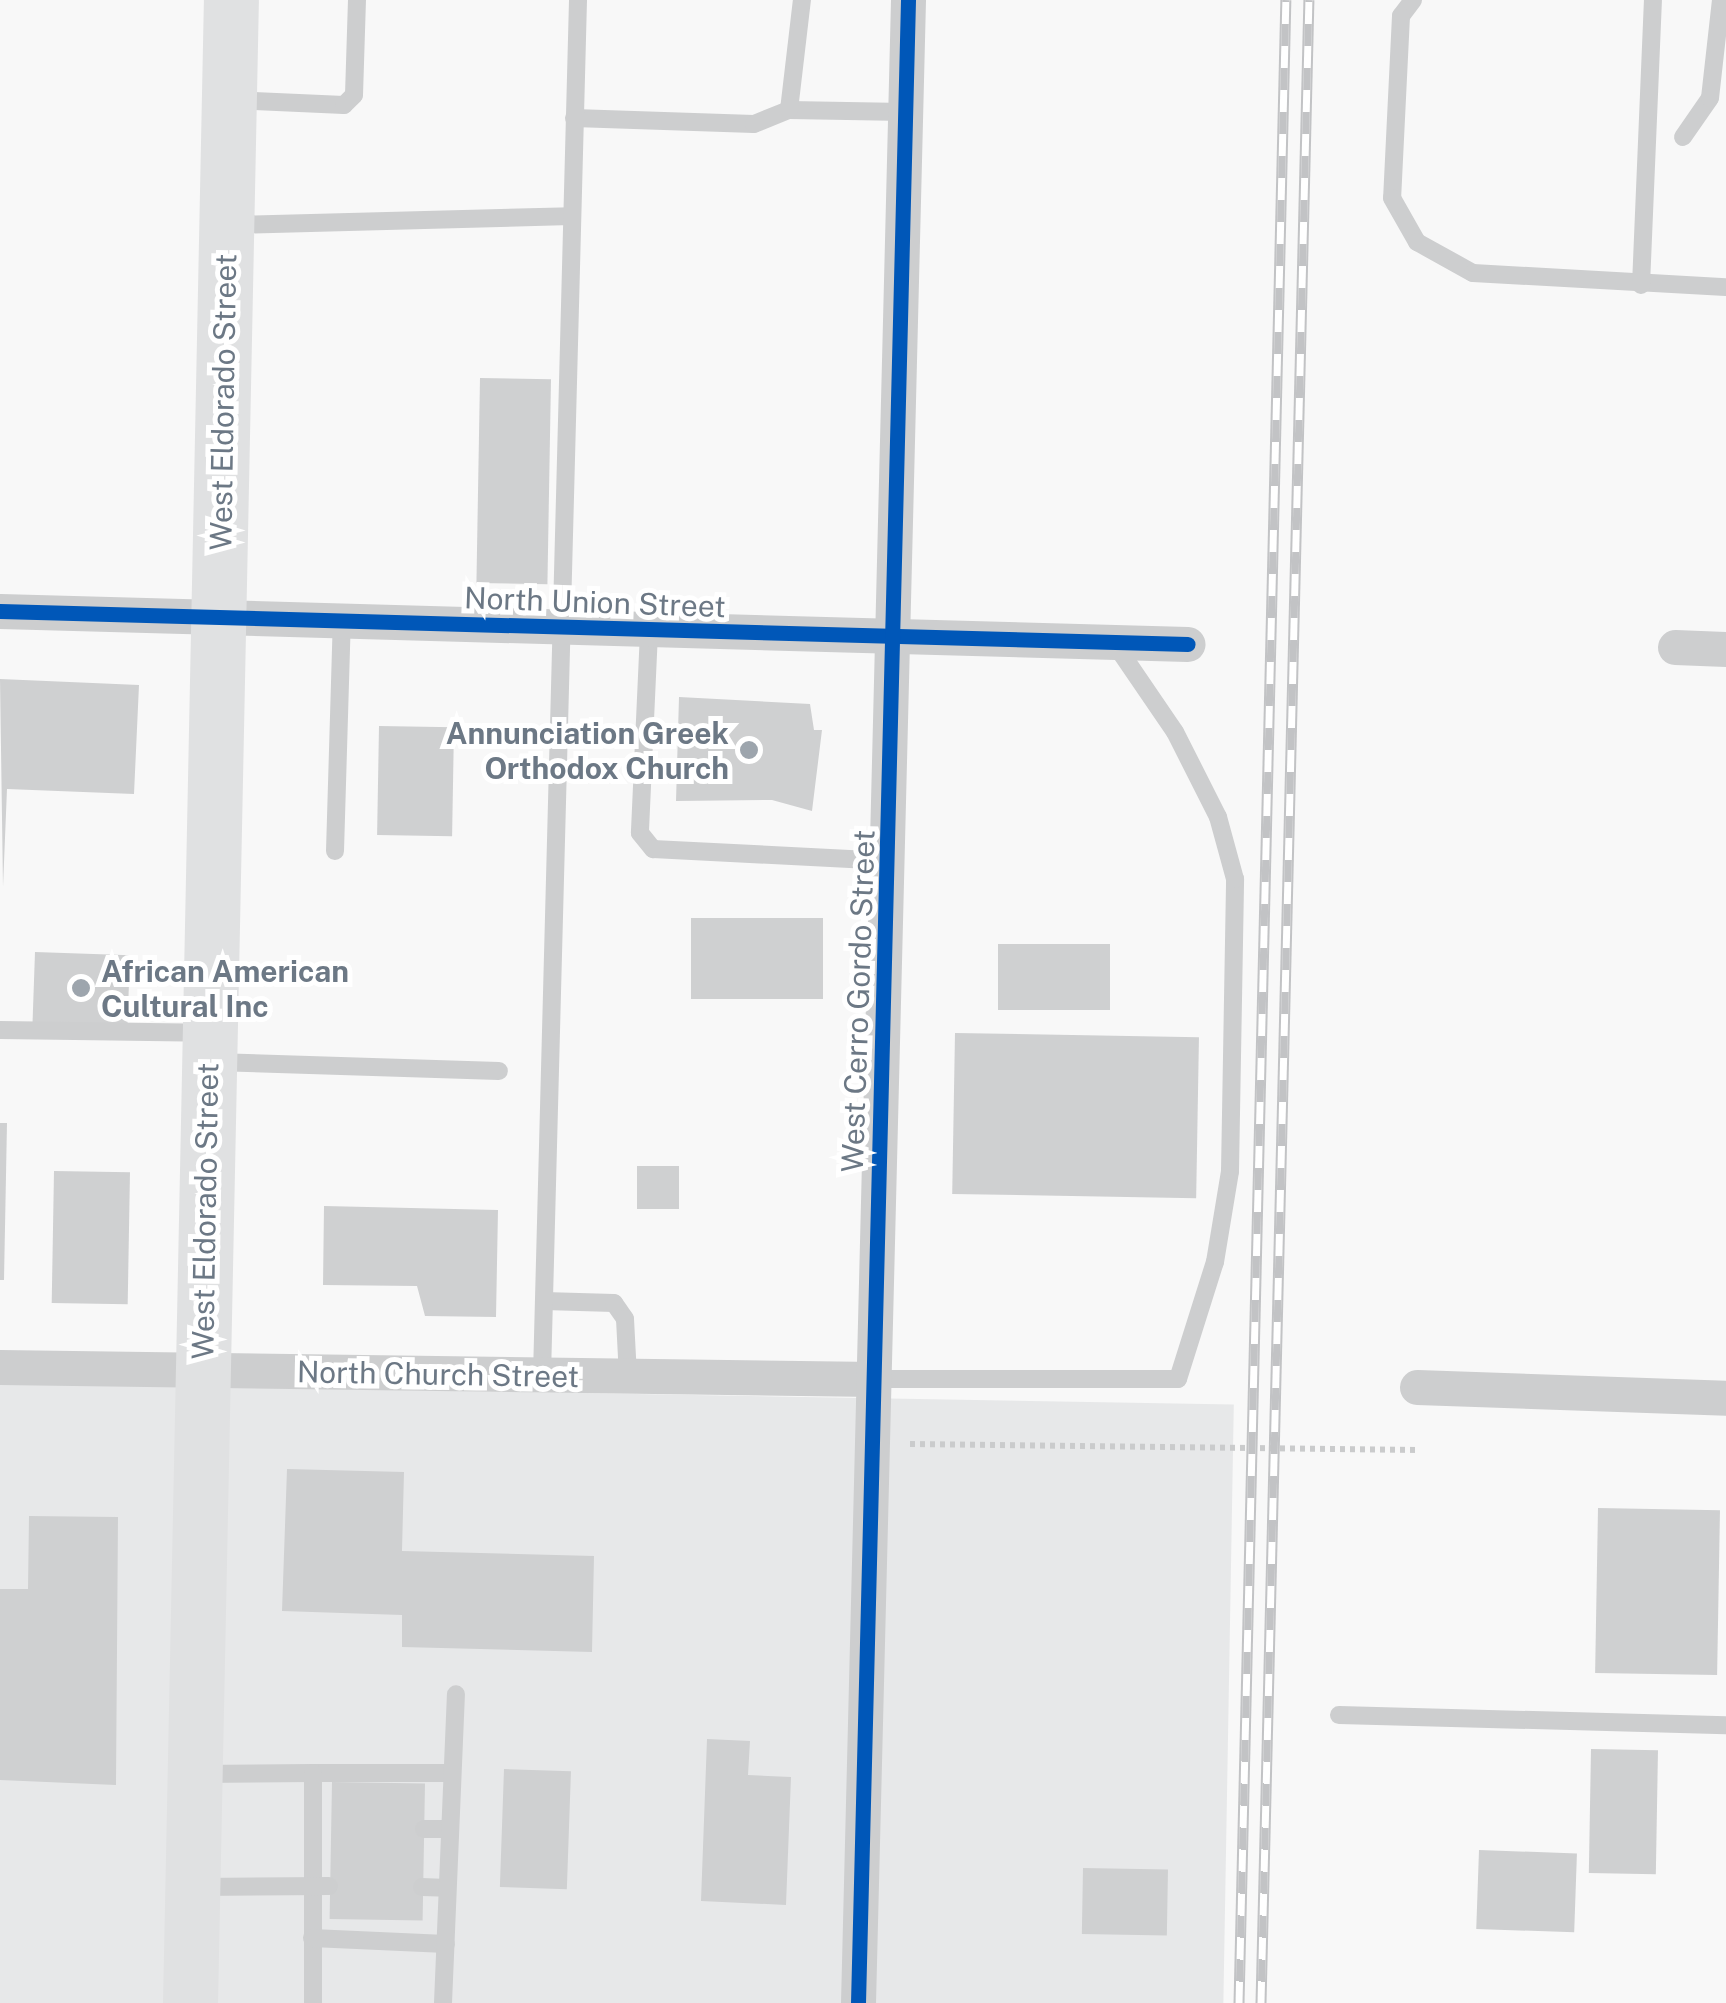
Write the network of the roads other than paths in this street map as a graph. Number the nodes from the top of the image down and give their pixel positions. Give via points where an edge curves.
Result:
1 (231, 0) edge
2 (357, 0) edge
3 (578, 0) edge
4 (802, 0) edge
5 (908, 0) edge
6 (1413, 0) edge
7 (1653, 0) edge
8 (1721, 0) edge
9 (229, 100) junction
10 (789, 110) junction
11 (906, 112) junction
12 (574, 118) junction
13 (1683, 137) dead end
14 (571, 216) junction
15 (226, 225) junction
16 (1641, 285) junction
17 (1726, 286) edge
18 (0, 611) edge
19 (220, 617) junction
20 (342, 621) junction
21 (562, 629) junction
22 (649, 632) junction
23 (896, 640) junction
24 (1115, 644) junction
25 (1188, 644) dead end
26 (1674, 647) dead end
27 (1726, 649) edge
28 (335, 850) dead end
29 (890, 861) junction
30 (0, 1030) edge
31 (209, 1047) junction
32 (498, 1071) dead end
33 (544, 1302) junction
34 (0, 1368) edge
35 (201, 1371) junction
36 (542, 1375) junction
37 (628, 1376) junction
38 (875, 1379) junction
39 (1417, 1388) dead end
40 (1726, 1398) edge
41 (456, 1694) dead end
42 (1339, 1715) dead end
43 (1726, 1725) edge
44 (452, 1773) junction
45 (194, 1774) junction
46 (313, 1774) junction
47 (424, 1829) dead end
48 (449, 1829) junction
49 (320, 1886) junction
50 (422, 1887) dead end
51 (192, 1888) junction
52 (447, 1888) junction
53 (312, 1938) junction
54 (446, 1944) junction
55 (190, 2003) edge
56 (313, 2003) edge
57 (443, 2003) edge
58 (858, 2003) edge

1 - 9 main road, West Eldorado Street
2 - 9 lane via 354,95 344,105
3 - 12 lane
4 - 10 lane
5 - 11 street, West Cerro Gordo Street
6 - 16 lane via 1401,16 1392,198 1416,242 1473,274
7 - 16 lane
8 - 13 lane via 1710,98
9 - 15 main road, West Eldorado Street
10 - 11 lane
10 - 12 lane via 754,124
11 - 23 street, West Cerro Gordo Street
12 - 14 lane
14 - 15 lane
14 - 21 lane
15 - 19 main road, West Eldorado Street
16 - 17 lane
18 - 19 street, North Union Street
19 - 20 street, North Union Street
19 - 31 main road, West Eldorado Street
20 - 21 street, North Union Street
20 - 28 lane
21 - 22 street, North Union Street
21 - 33 lane
22 - 23 street, North Union Street
22 - 29 lane via 640,819 652,849
23 - 24 street, North Union Street
23 - 29 street, West Cerro Gordo Street
24 - 25 street, North Union Street
24 - 38 lane via 1192,766 1235,879 1230,1170 1215,1262 1178,1379
26 - 27 street
29 - 38 street, West Cerro Gordo Street
30 - 31 lane
31 - 32 lane
31 - 35 main road, West Eldorado Street
33 - 36 lane
33 - 37 lane via 614,1303 625,1319
34 - 35 street, North Church Street
35 - 36 street, North Church Street
35 - 45 main road, West Eldorado Street
36 - 37 street, North Church Street
37 - 38 street, North Church Street
38 - 58 street, West Cerro Gordo Street
39 - 40 street
41 - 44 lane
42 - 43 lane
44 - 46 lane
44 - 48 lane
45 - 46 lane
45 - 51 main road, West Eldorado Street
46 - 49 lane via 322,1828
47 - 48 lane
48 - 52 lane
49 - 51 lane
49 - 53 lane
50 - 52 lane
51 - 55 main road, West Eldorado Street
52 - 54 lane
53 - 54 lane
53 - 56 lane
54 - 57 lane

